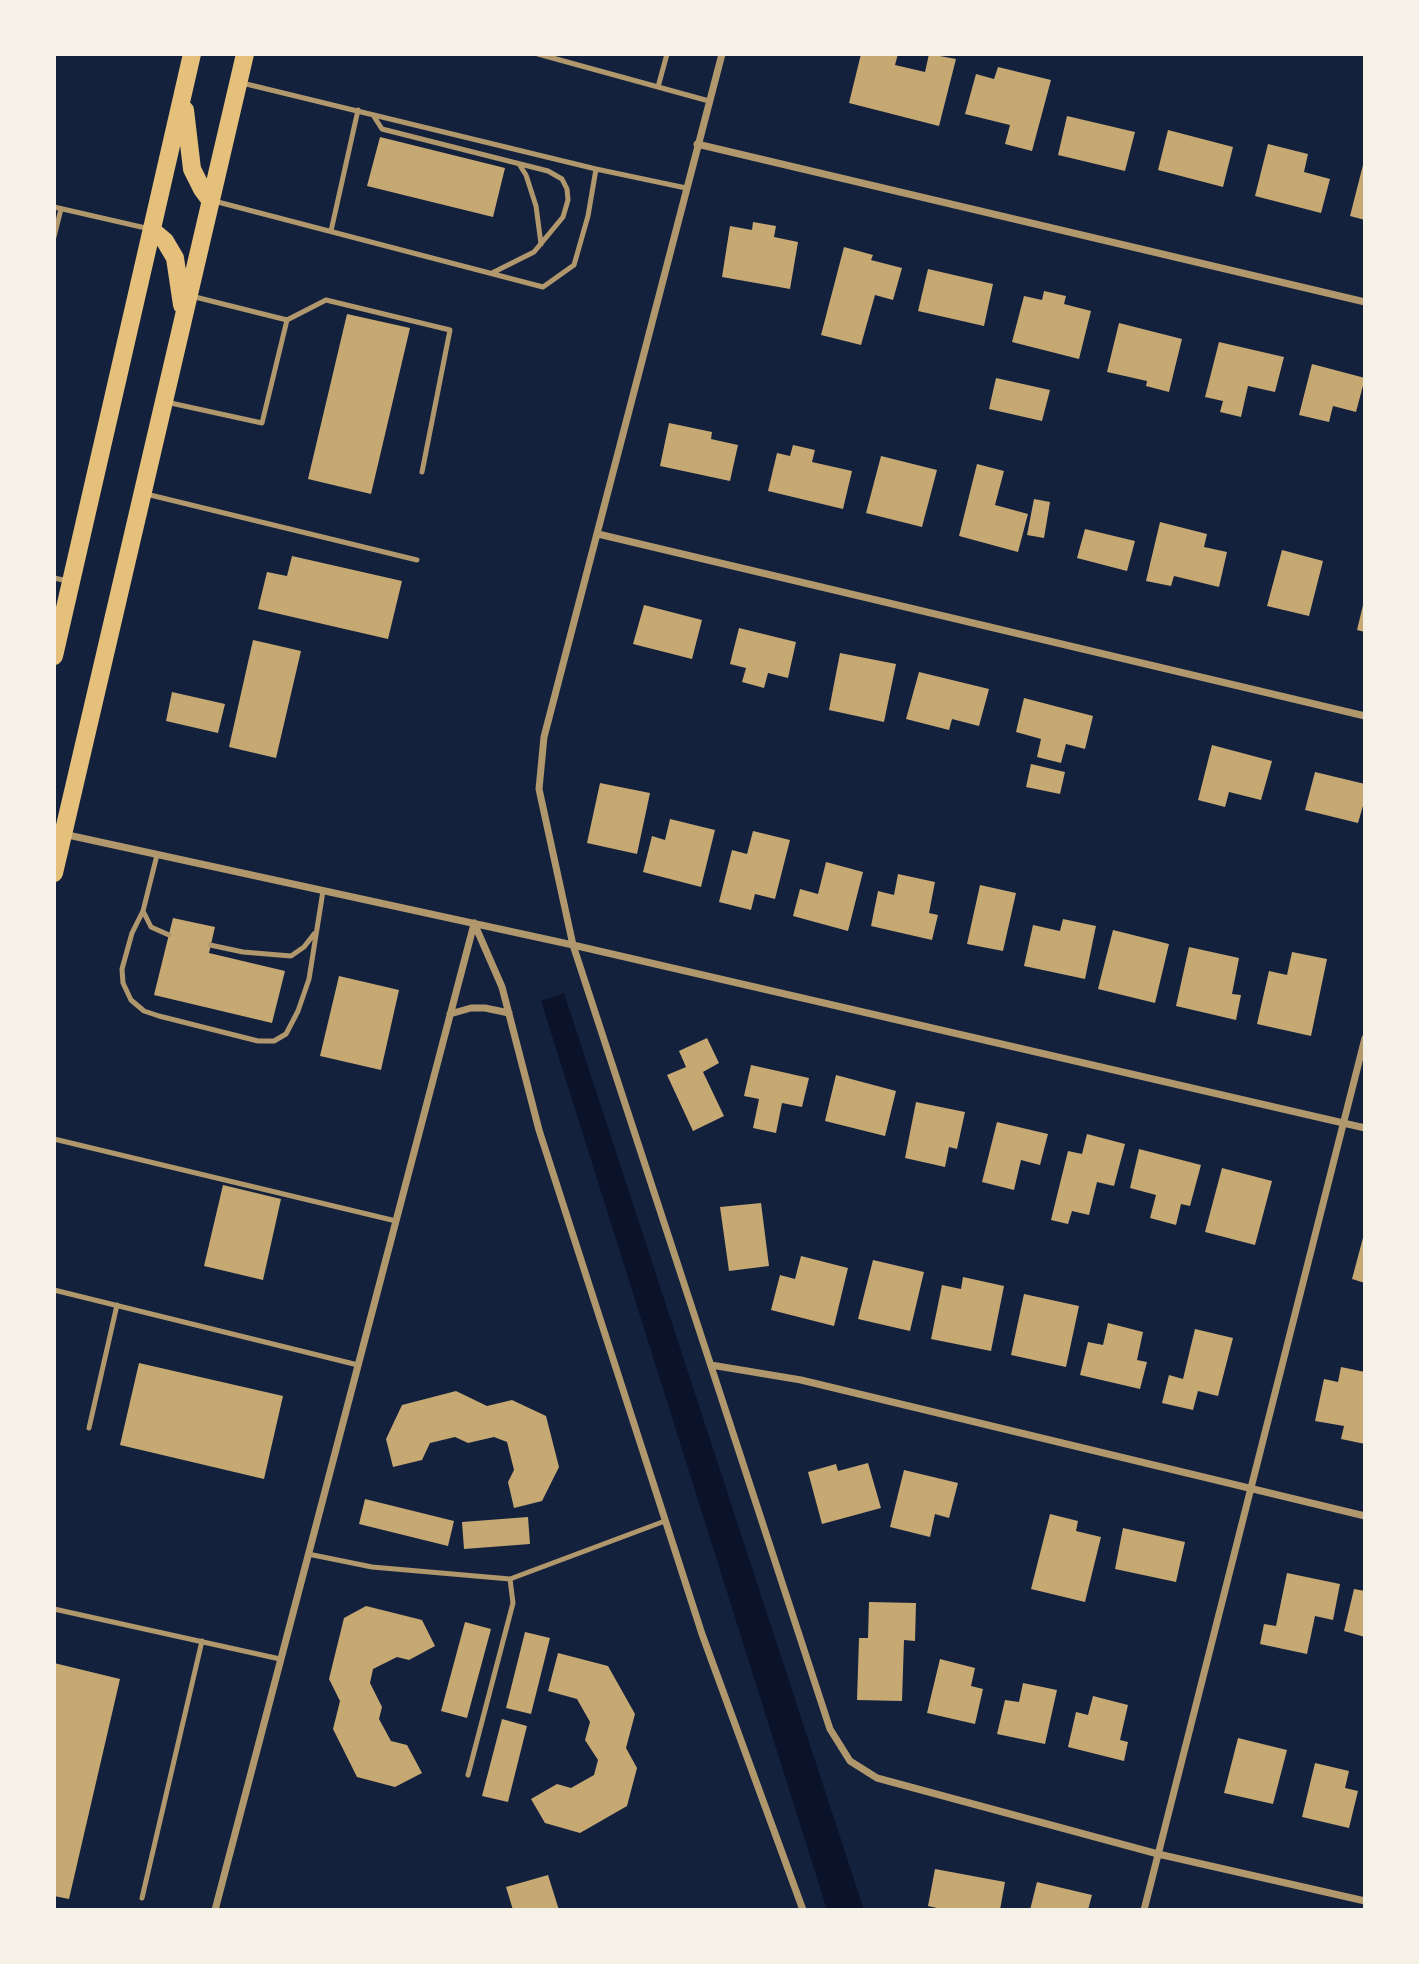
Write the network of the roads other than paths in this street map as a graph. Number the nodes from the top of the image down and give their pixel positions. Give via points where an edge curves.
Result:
1 (192, 54) edge
2 (245, 54) edge
3 (538, 54) edge
4 (667, 54) edge
5 (722, 54) edge
6 (238, 82) junction
7 (658, 87) junction
8 (183, 96) junction
9 (709, 102) junction
10 (358, 110) junction
11 (372, 114) junction
12 (697, 144) junction
13 (519, 164) junction
14 (596, 169) junction
15 (686, 188) junction
16 (211, 201) junction
17 (57, 208) edge
18 (152, 230) junction
19 (331, 231) junction
20 (54, 237) edge
21 (541, 244) junction
22 (492, 273) junction
23 (188, 295) junction
24 (1365, 302) edge
25 (184, 316) junction
26 (287, 320) junction
27 (164, 402) junction
28 (422, 472) dead end
29 (143, 494) junction
30 (598, 534) junction
31 (418, 561) dead end
32 (63, 580) edge
33 (54, 656) edge
34 (1365, 716) edge
35 (59, 833) edge
36 (157, 855) junction
37 (54, 873) edge
38 (323, 891) junction
39 (143, 911) junction
40 (474, 923) junction
41 (314, 934) junction
42 (169, 935) dead end
43 (211, 945) dead end
44 (573, 945) junction
45 (509, 1013) junction
46 (450, 1014) junction
47 (1365, 1038) edge
48 (1342, 1123) junction
49 (1365, 1128) edge
50 (54, 1139) edge
51 (396, 1221) junction
52 (54, 1290) edge
53 (117, 1305) junction
54 (358, 1365) junction
55 (710, 1365) junction
56 (89, 1428) dead end
57 (1250, 1487) junction
58 (1365, 1516) edge
59 (665, 1521) junction
60 (308, 1554) junction
61 (510, 1579) junction
62 (54, 1609) edge
63 (202, 1641) junction
64 (281, 1659) junction
65 (468, 1775) dead end
66 (1158, 1854) junction
67 (142, 1898) dead end
68 (1365, 1901) edge
69 (215, 1910) edge
70 (803, 1910) edge
71 (1144, 1910) edge

1 - 8 main road
2 - 6 main road
3 - 7 lane
4 - 7 lane
5 - 9 street
6 - 10 lane
6 - 16 main road
7 - 9 lane
8 - 16 main road via 192,169
8 - 18 main road
9 - 12 street
10 - 11 lane
10 - 19 lane
11 - 13 lane via 382,129
11 - 14 lane
12 - 15 street
12 - 24 street
13 - 21 lane via 536,206
13 - 21 lane via 548,171 562,179 567,189 564,217
14 - 15 lane
14 - 22 lane via 574,265 543,287
15 - 30 street
16 - 19 lane
16 - 23 main road
17 - 18 lane
17 - 20 lane
18 - 25 main road via 165,240 175,258
18 - 32 main road
19 - 22 lane
21 - 22 lane
23 - 25 main road
23 - 26 lane
25 - 27 main road
26 - 27 lane via 262,423
26 - 28 lane via 326,300 450,330
27 - 29 main road
29 - 31 lane
29 - 35 main road
30 - 34 street
30 - 44 street via 544,737 539,789
32 - 33 main road
35 - 36 street
35 - 37 main road
36 - 38 street
36 - 39 lane
38 - 40 street
38 - 41 lane
39 - 41 lane via 122,968 131,1000 159,1017 258,1041 274,1041 286,1034 309,979
39 - 42 lane via 151,927
40 - 44 street
40 - 45 street
40 - 46 street
41 - 43 lane via 291,956
44 - 48 street
44 - 55 street
45 - 46 street via 471,1008
45 - 59 street via 544,1143
46 - 51 street
47 - 48 street
48 - 49 street
48 - 57 street
50 - 51 lane
51 - 54 street
52 - 53 lane
53 - 54 lane
53 - 56 lane
54 - 60 street
55 - 57 street via 801,1380
55 - 66 street via 830,1729 850,1762 877,1779
57 - 58 street
57 - 66 street
59 - 61 lane
59 - 70 street
60 - 61 lane via 372,1567
60 - 64 street
61 - 65 lane via 513,1603
62 - 63 lane
63 - 64 lane
63 - 67 lane
64 - 69 street
66 - 68 street
66 - 71 street

